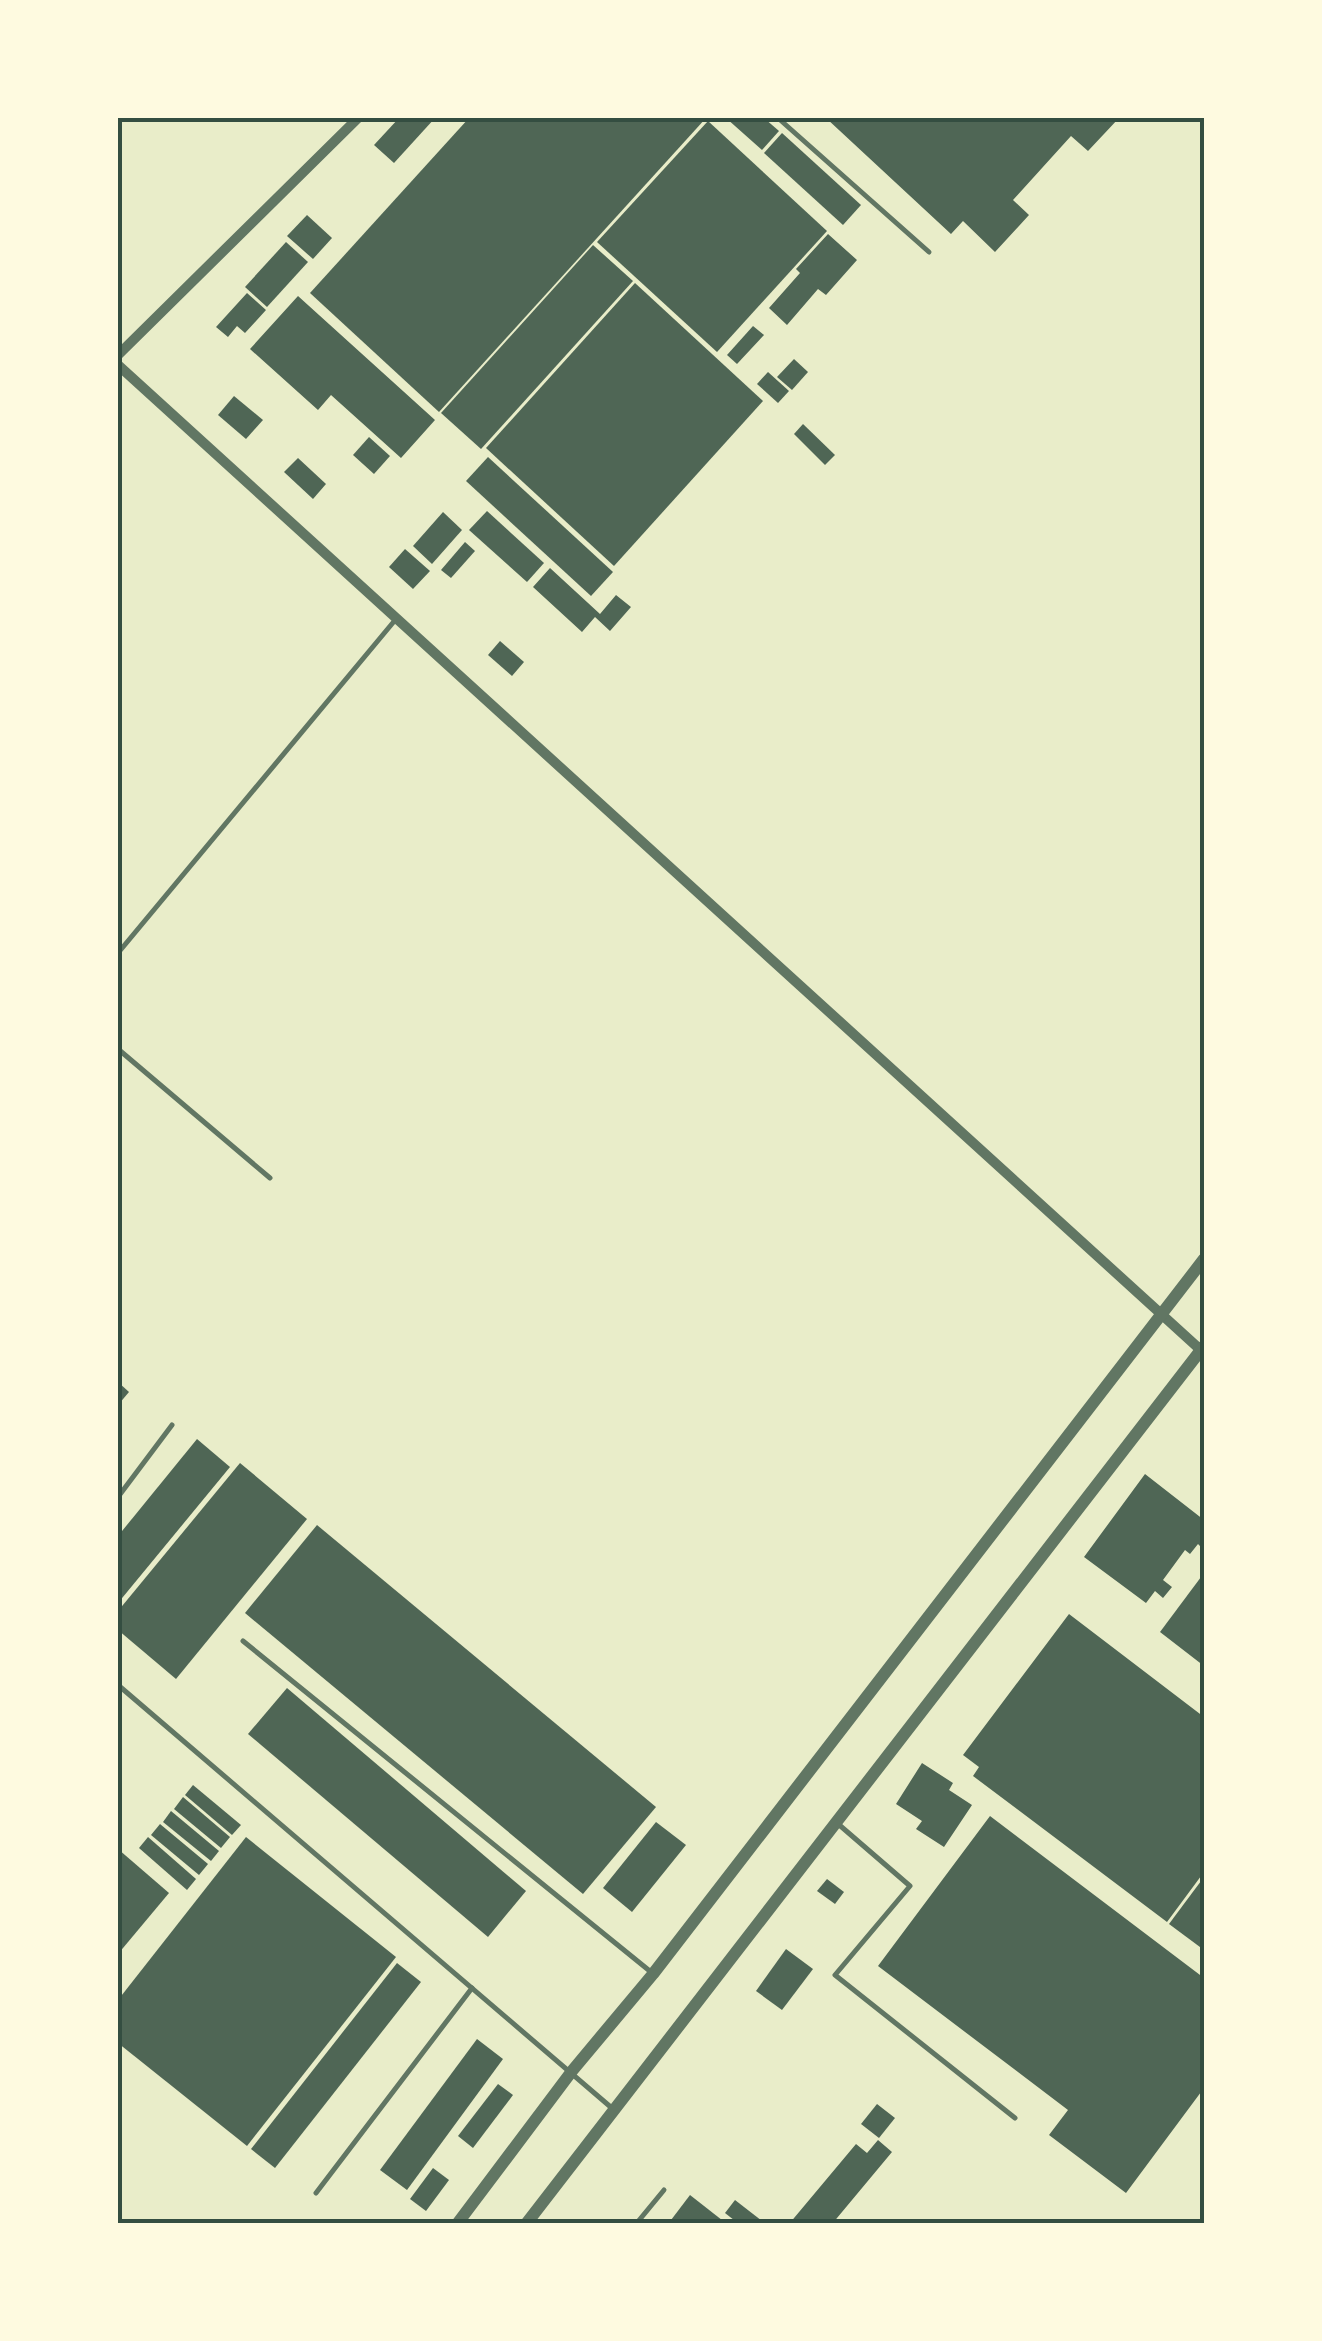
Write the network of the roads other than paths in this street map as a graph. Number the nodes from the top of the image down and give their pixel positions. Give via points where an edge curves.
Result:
1 (358, 118) edge
2 (778, 118) edge
3 (929, 252) dead end
4 (118, 355) edge
5 (118, 365) edge
6 (396, 619) junction
7 (118, 953) edge
8 (118, 1049) edge
9 (270, 1178) dead end
10 (1204, 1259) edge
11 (1161, 1316) junction
12 (1203, 1350) edge
13 (172, 1424) dead end
14 (118, 1498) edge
15 (243, 1641) dead end
16 (118, 1685) edge
17 (837, 1822) junction
18 (653, 1974) junction
19 (472, 1988) junction
20 (572, 2070) junction
21 (614, 2109) junction
22 (1015, 2118) dead end
23 (664, 2190) dead end
24 (316, 2193) dead end
25 (457, 2224) edge
26 (526, 2224) edge
27 (636, 2224) edge

1 - 4 street
2 - 3 lane
5 - 6 street
6 - 7 lane
6 - 11 street
8 - 9 lane
10 - 11 street
11 - 12 street
11 - 18 street
12 - 17 street
13 - 14 lane
15 - 18 lane
16 - 19 lane
17 - 21 street
17 - 22 lane via 910,1886 835,1975
18 - 20 street
19 - 20 lane
19 - 24 lane
20 - 21 lane
20 - 25 street
21 - 26 street
23 - 27 lane

